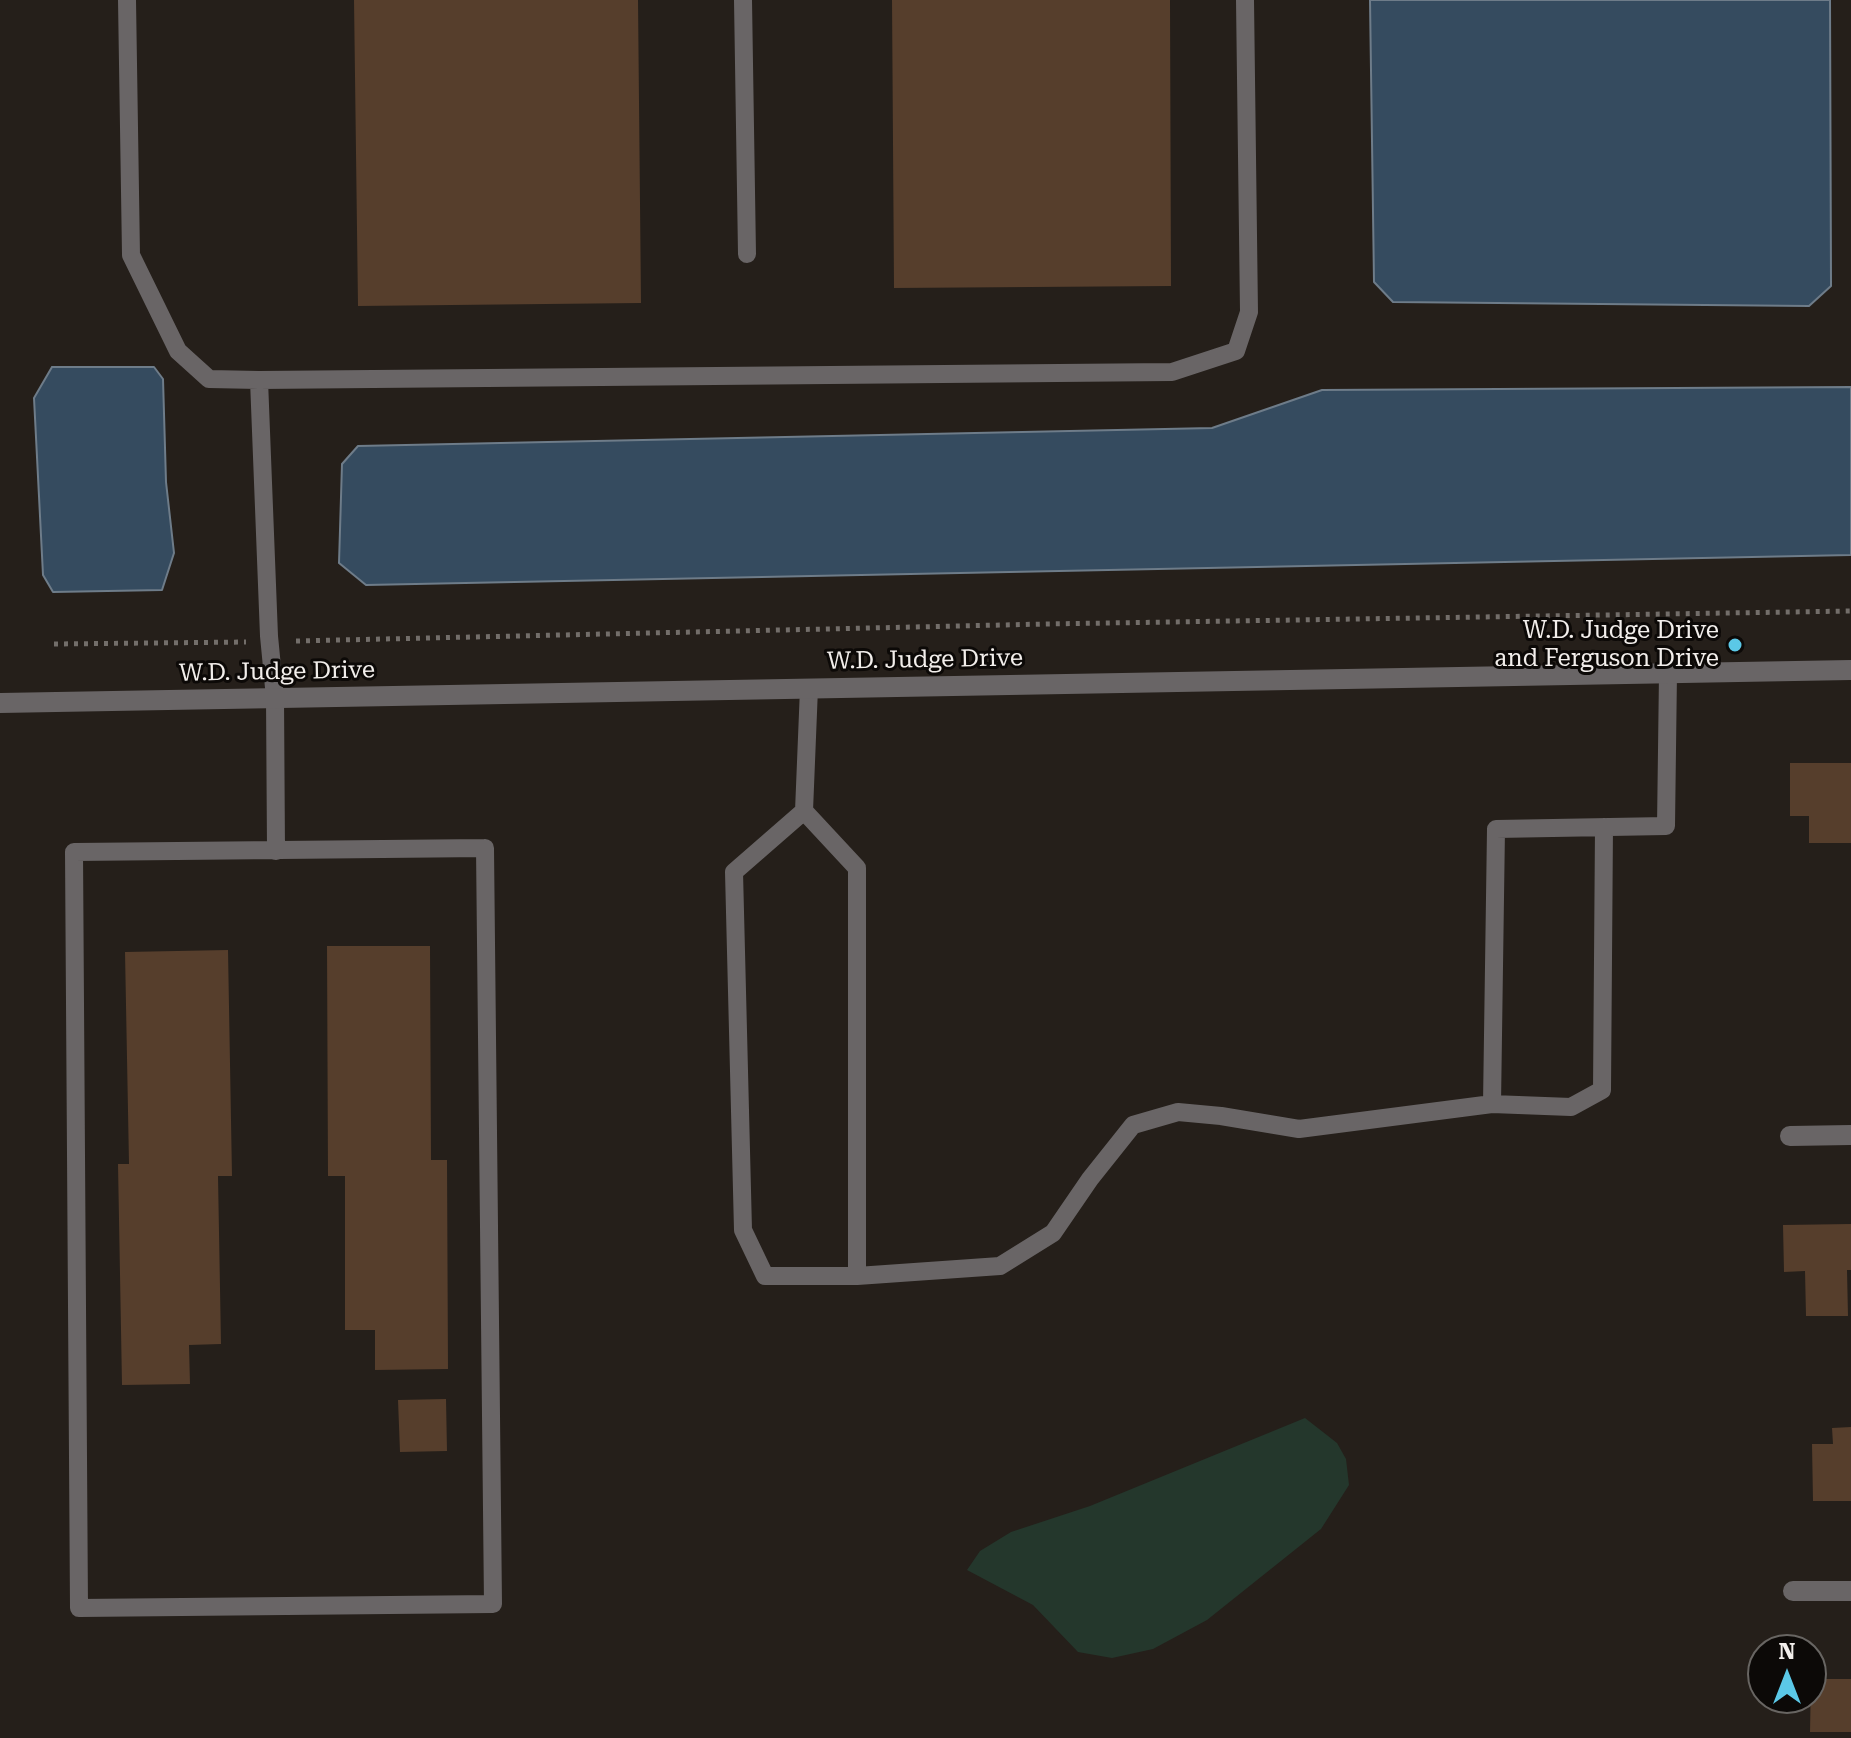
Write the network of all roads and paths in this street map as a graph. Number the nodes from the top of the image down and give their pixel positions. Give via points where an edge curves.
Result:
1 (127, 0) edge
2 (743, 0) edge
3 (1245, 0) edge
4 (747, 254) dead end
5 (259, 380) junction
6 (1851, 611) edge
7 (305, 640) dead end
8 (221, 642) dead end
9 (54, 644) dead end
10 (1851, 670) edge
11 (1668, 673) junction
12 (809, 688) junction
13 (275, 698) junction
14 (0, 703) edge
15 (804, 811) junction
16 (1604, 827) junction
17 (276, 851) junction
18 (1492, 1104) junction
19 (1851, 1135) edge
20 (1790, 1136) dead end
21 (857, 1276) junction
22 (1793, 1591) dead end
23 (1851, 1591) edge

1 - 5 lane via 131,255 178,351 209,379
2 - 4 lane
3 - 5 lane via 1249,312 1236,351 1172,372
5 - 13 lane
6 - 7 path
8 - 9 path
10 - 11 street, W.D. Judge Drive
11 - 12 street, W.D. Judge Drive
11 - 16 lane via 1666,826
12 - 13 street, W.D. Judge Drive
12 - 15 lane
13 - 14 street, W.D. Judge Drive
13 - 17 lane
15 - 21 lane via 857,868
15 - 21 lane via 734,872 743,1230 765,1276
16 - 18 lane via 1602,1090 1571,1107
16 - 18 lane via 1496,829
17 - 17 lane via 74,852 79,1608 493,1604 485,848
18 - 21 lane via 1299,1129 1178,1112 1133,1125 1053,1233 1000,1266
19 - 20 street
22 - 23 street

